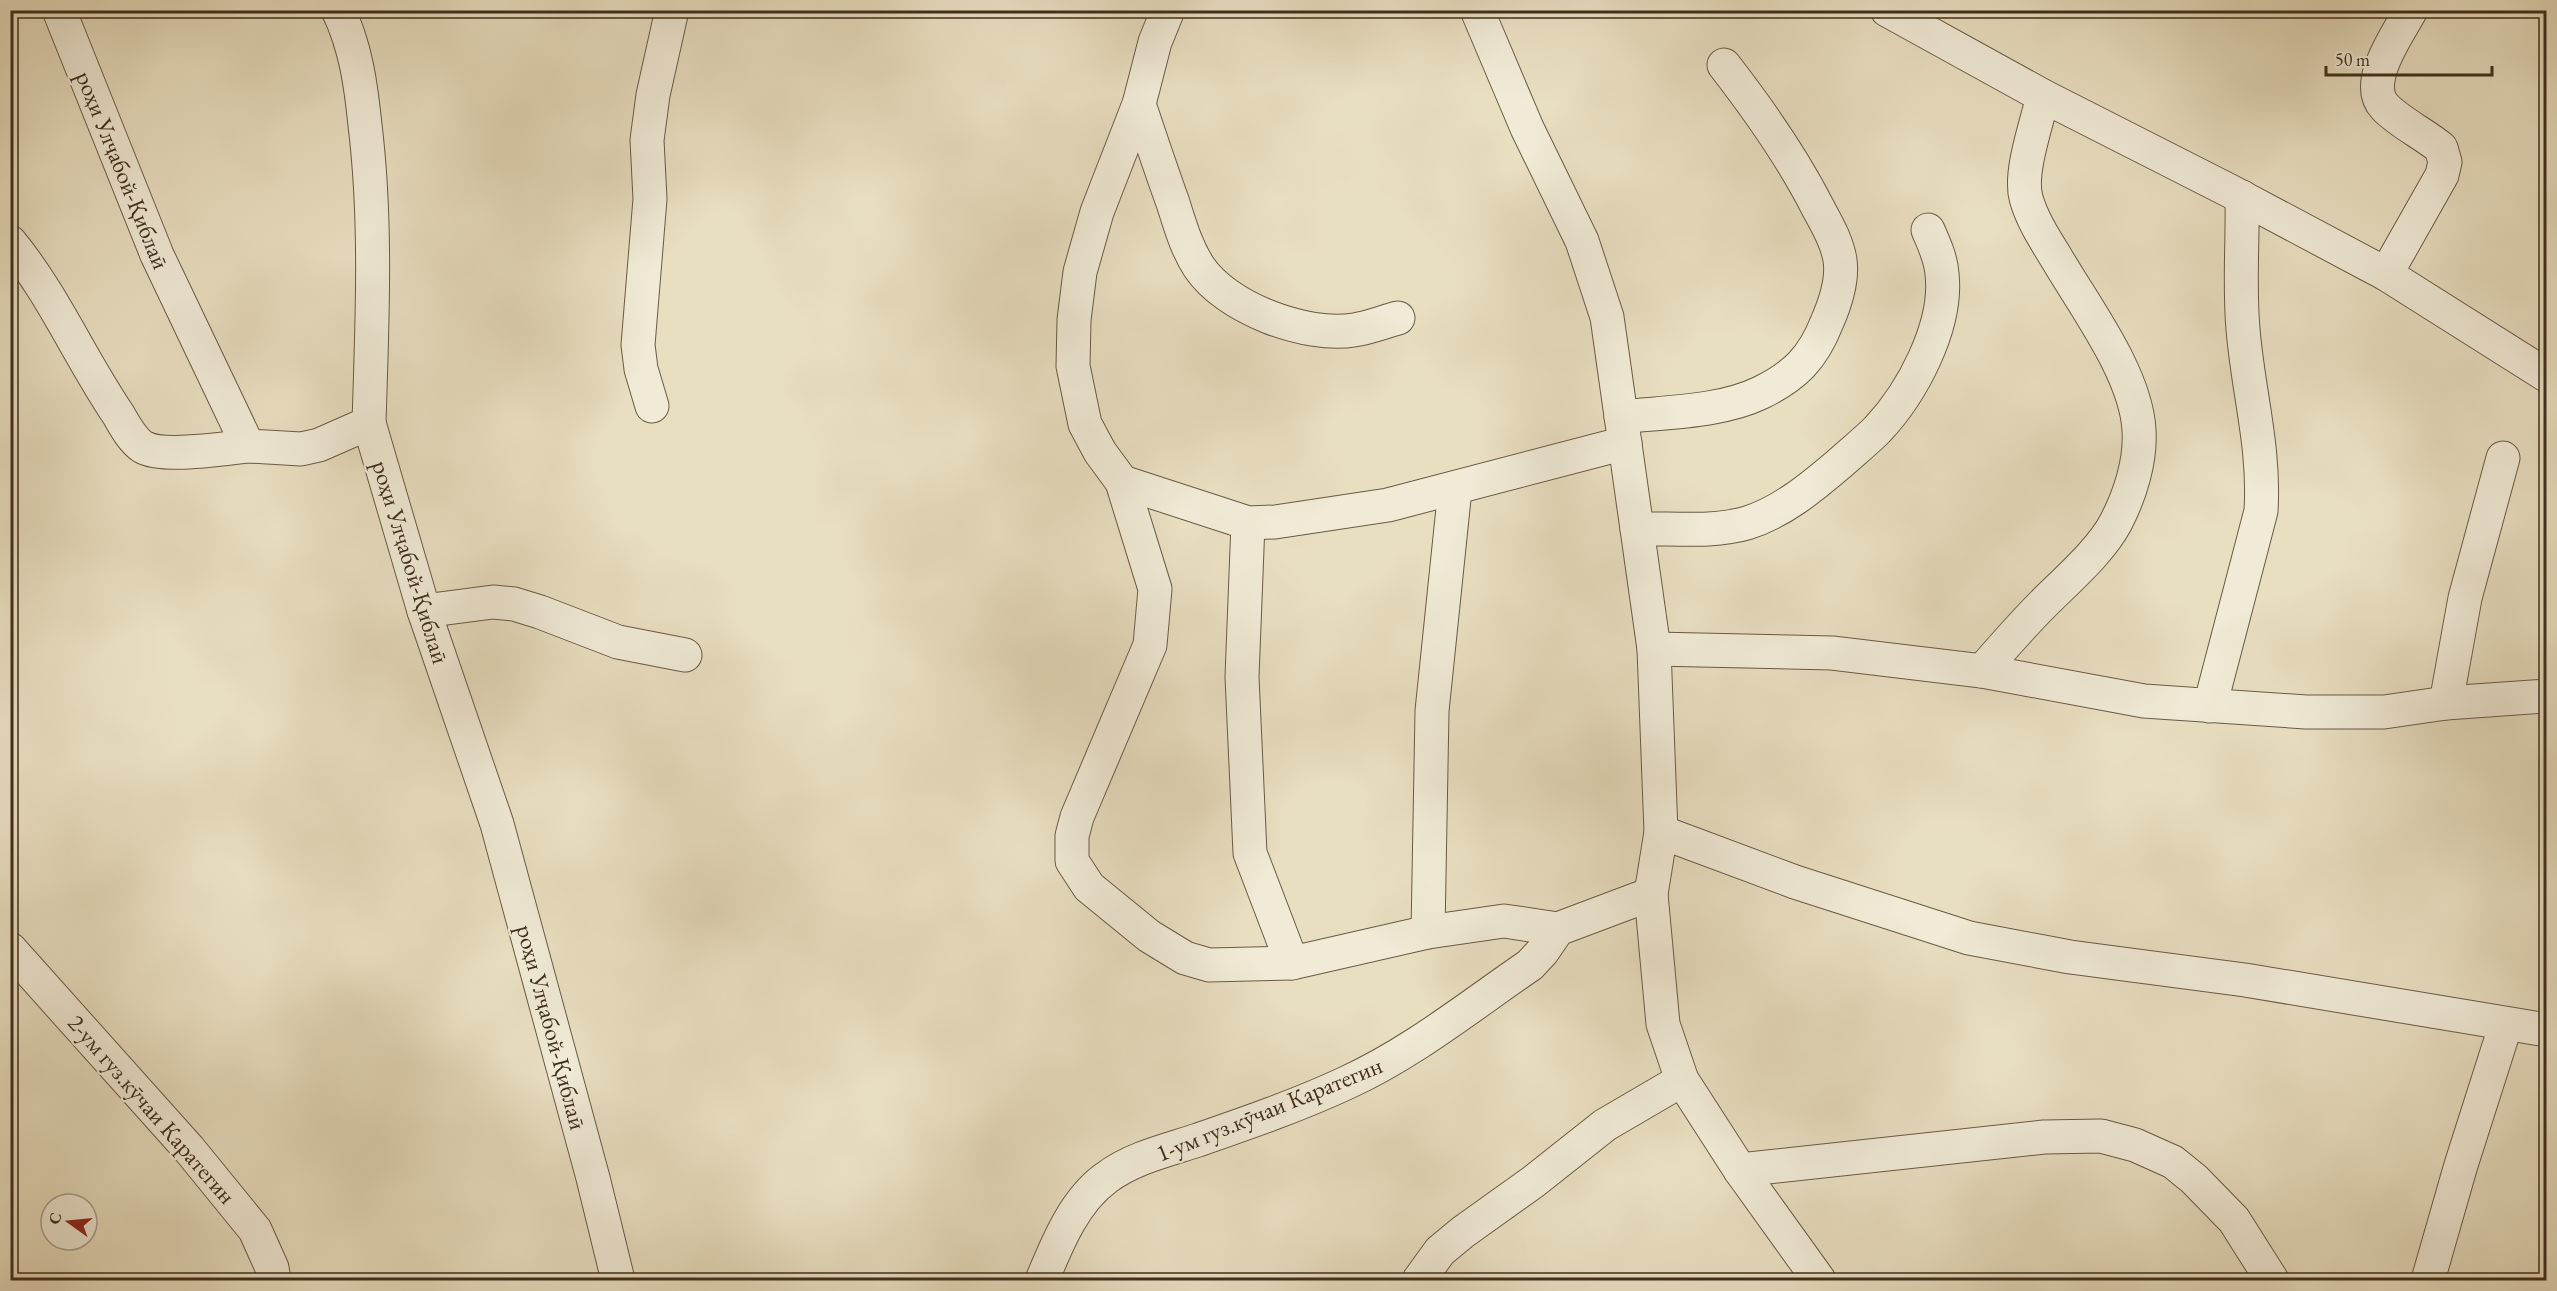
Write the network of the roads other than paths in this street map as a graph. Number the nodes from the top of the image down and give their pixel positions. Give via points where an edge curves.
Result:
1 (58, 10) edge
2 (338, 10) edge
3 (672, 10) edge
4 (1168, 10) edge
5 (1477, 10) edge
6 (1887, 10) edge
7 (2410, 10) edge
8 (1724, 65) dead end
9 (2043, 96) junction
10 (1139, 104) junction
11 (2242, 197) junction
12 (1928, 230) dead end
13 (10, 242) edge
14 (2386, 274) junction
15 (1398, 318) dead end
16 (2547, 375) edge
17 (651, 406) dead end
18 (369, 423) junction
19 (1623, 430) junction
20 (248, 446) junction
21 (2503, 458) dead end
22 (1122, 482) junction
23 (1455, 489) junction
24 (1248, 523) junction
25 (1637, 529) junction
26 (424, 611) junction
27 (1654, 650) junction
28 (685, 655) dead end
29 (1982, 671) junction
30 (2547, 696) edge
31 (2446, 703) junction
32 (2210, 706) junction
33 (1661, 832) junction
34 (1651, 894) junction
35 (1558, 929) junction
36 (1428, 932) junction
37 (10, 949) edge
38 (1292, 963) junction
39 (2506, 1024) junction
40 (2547, 1030) edge
41 (1682, 1080) junction
42 (1740, 1170) junction
43 (274, 1281) edge
44 (618, 1281) edge
45 (1042, 1281) edge
46 (1419, 1281) edge
47 (1819, 1281) edge
48 (2272, 1281) edge
49 (2428, 1281) edge

1 - 20 street, роҳи Улҷабой-Қиблаӣ via 157,255
2 - 18 street, роҳи Улҷабой-Қиблаӣ via 353,48 370,164 373,268
3 - 17 street via 647,140 650,199 638,345
4 - 10 street
5 - 19 street via 1527,128 1582,241 1607,317
6 - 9 street
7 - 14 street via 2379,73 2376,90 2385,107 2441,148 2445,162 2442,175
8 - 19 street via 1800,173 1830,229 1840,261 1840,286 1818,345 1798,371 1760,393 1729,404
9 - 11 street
9 - 29 street via 2026,172 2026,198 2050,247 2116,357 2139,430 2138,459 2115,524
10 - 15 street via 1186,242 1200,268 1220,288 1254,311 1309,329 1354,330
10 - 22 street via 1097,212 1080,272 1074,320 1073,366 1085,424
11 - 14 street
11 - 32 street via 2243,331 2263,480 2261,511
12 - 25 street via 1942,274 1941,305 1915,377 1875,432 1813,486 1747,523
13 - 20 street via 32,268 83,360 139,444 159,451
14 - 16 street
18 - 20 street via 301,449
18 - 26 street, роҳи Улҷабой-Қиблаӣ
19 - 23 street
19 - 25 street
21 - 31 street via 2465,598
22 - 24 street
22 - 38 street via 1155,589 1150,645 1077,817 1072,861 1089,887 1106,902 1185,958 1209,965
23 - 24 street via 1311,519
23 - 36 street via 1432,711
24 - 38 street via 1242,677 1250,853
25 - 27 street
26 - 28 street via 493,602 514,604 618,642
26 - 44 street, роҳи Улҷабой-Қиблаӣ via 497,824
27 - 29 street via 1832,653
27 - 33 street
29 - 32 street via 2144,701
30 - 31 street
31 - 32 street via 2384,712
33 - 34 street
33 - 39 street via 1969,938
34 - 35 street
34 - 41 street via 1663,1024
35 - 36 street via 1504,921
35 - 45 street, 1-ум гуз.кӯчаи Каратегин via 1530,965 1397,1057 1346,1083 1133,1162 1107,1176 1086,1194
36 - 38 street
37 - 43 street, 2-ум гуз.кӯчаи Каратегин via 255,1230
39 - 40 street
39 - 49 street
41 - 42 street
41 - 46 street via 1605,1125 1463,1232 1440,1251
42 - 47 street
42 - 48 street via 2044,1137 2101,1136 2135,1145 2173,1162 2194,1179 2234,1220

